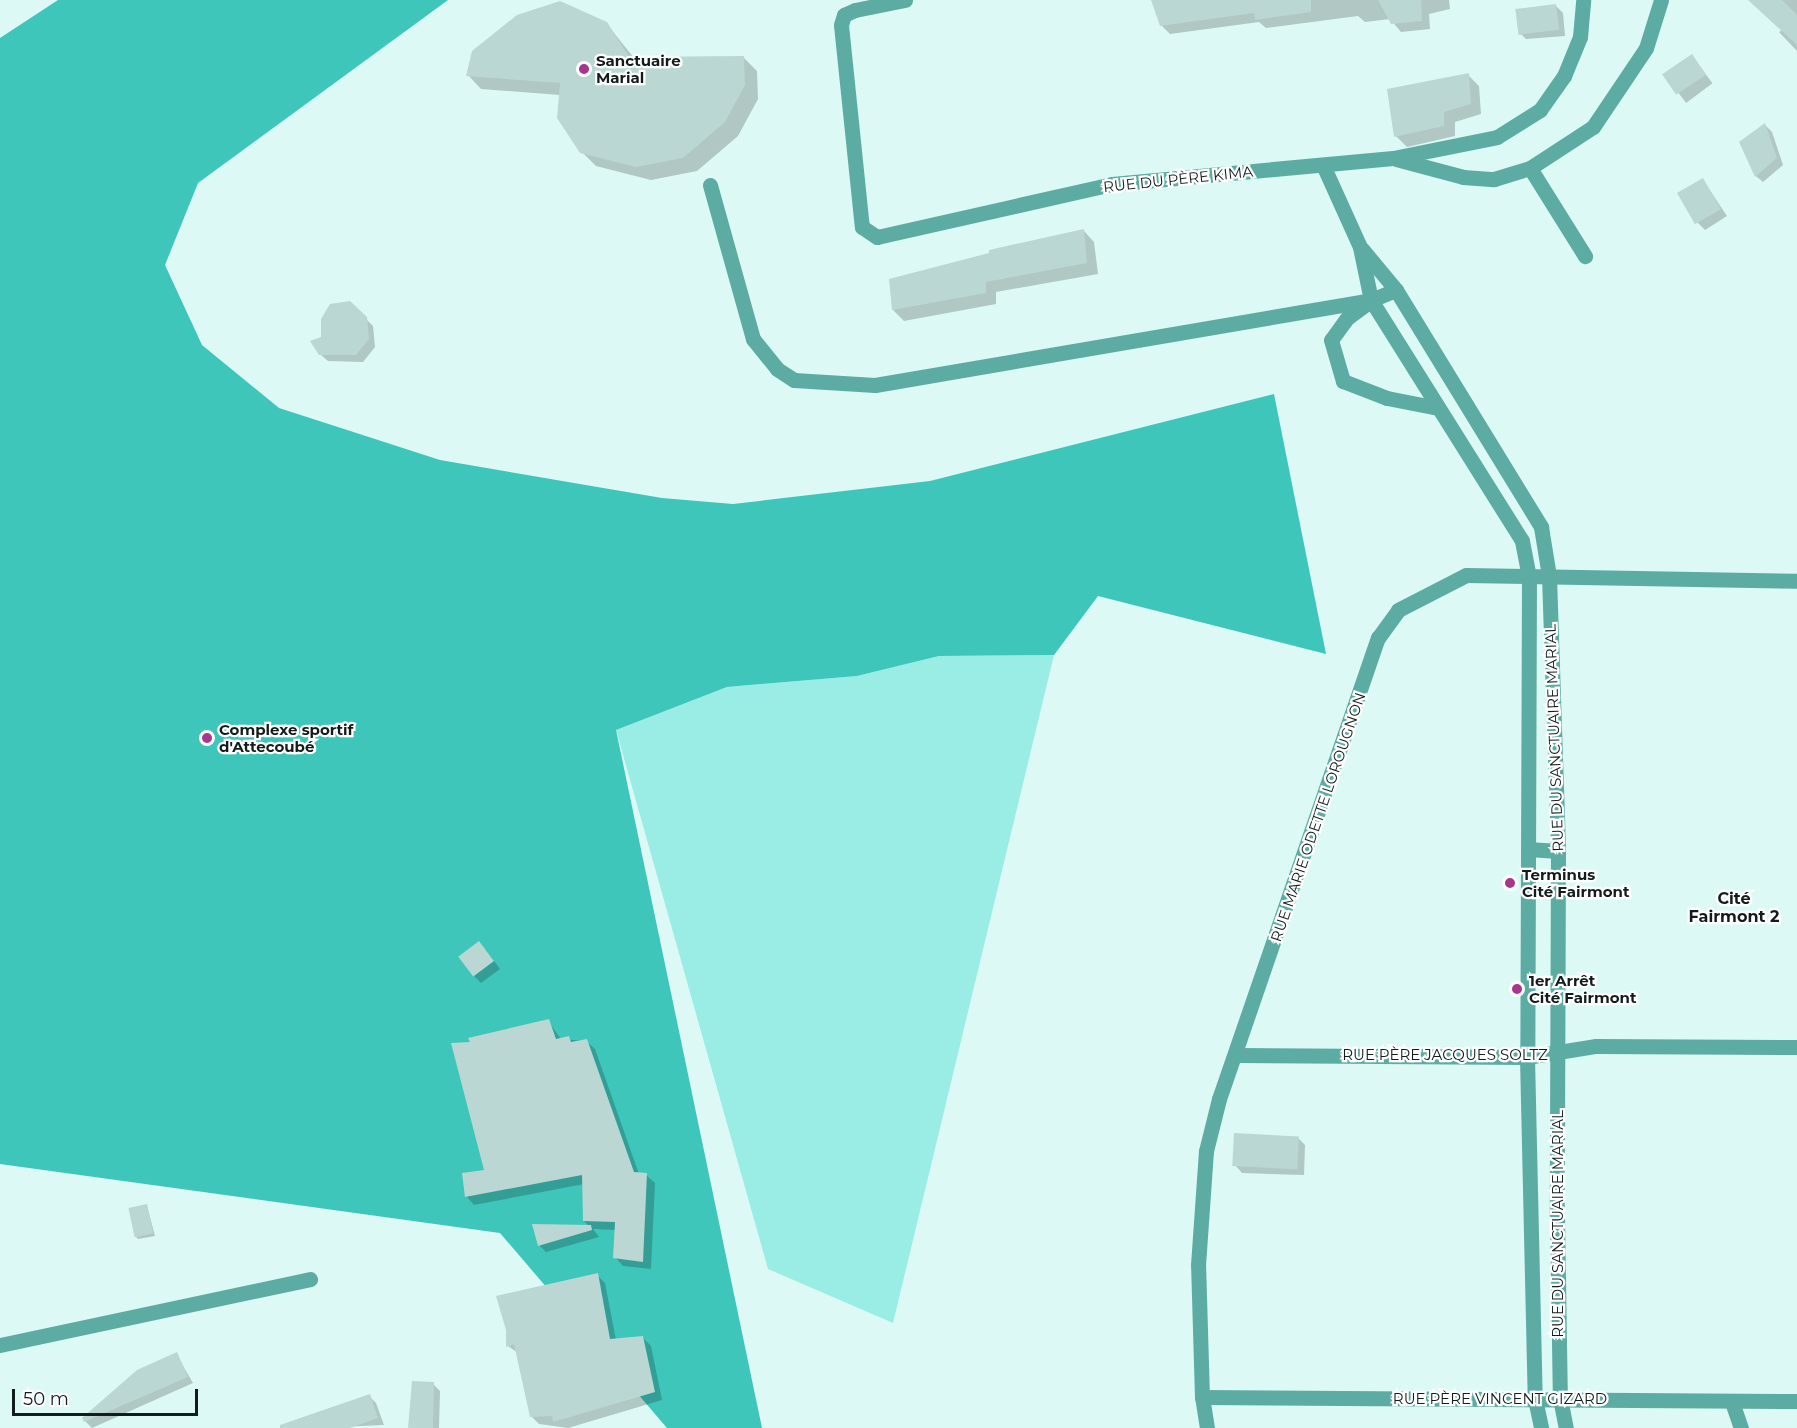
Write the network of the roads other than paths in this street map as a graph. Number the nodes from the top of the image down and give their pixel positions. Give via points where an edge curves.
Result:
1 (905, 0) edge
2 (1583, 0) edge
3 (1661, 0) edge
4 (1394, 158) junction
5 (1323, 165) junction
6 (1530, 168) junction
7 (710, 185) dead end
8 (1360, 247) junction
9 (1585, 256) dead end
10 (1396, 290) junction
11 (1371, 300) junction
12 (1438, 408) junction
13 (1528, 576) junction
14 (1549, 576) junction
15 (1797, 581) edge
16 (1528, 849) junction
17 (1558, 851) junction
18 (1797, 1047) edge
19 (1237, 1054) junction
20 (1558, 1054) junction
21 (1527, 1057) junction
22 (310, 1279) dead end
23 (0, 1345) edge
24 (1202, 1397) junction
25 (1560, 1398) junction
26 (1535, 1399) junction
27 (1797, 1401) edge
28 (1732, 1402) junction
29 (1207, 1428) edge
30 (1541, 1428) edge
31 (1566, 1428) edge
32 (1741, 1428) edge

1 - 5 street, RUE DU PÈRE KIMA via 855,10 844,15 841,25 862,226 869,235 877,237 1112,184
2 - 4 street, RUE DU PÈRE KIMA via 1580,37 1564,76 1540,110 1497,137
3 - 6 street via 1646,48 1593,127
4 - 5 street, RUE DU PÈRE KIMA
4 - 6 street via 1463,177 1494,179
5 - 8 street, RUE DU SANCTUAIRE MARIAL
6 - 9 street
7 - 11 street via 753,339 777,369 794,380 875,385
8 - 10 street, RUE DU SANCTUAIRE MARIAL
8 - 11 street, RUE DU SANCTUAIRE MARIAL
10 - 11 street
10 - 14 street, RUE DU SANCTUAIRE MARIAL via 1541,527
11 - 12 street, RUE DU SANCTUAIRE MARIAL
11 - 12 street via 1347,318 1331,340 1343,381 1387,398
12 - 13 street, RUE DU SANCTUAIRE MARIAL via 1522,541
13 - 14 street, RUE MARIE ODETTE LOROUGNON
13 - 16 street, RUE DU SANCTUAIRE MARIAL
13 - 19 street, RUE MARIE ODETTE LOROUGNON via 1466,575 1398,610 1378,638
14 - 15 street, RUE MARIE ODETTE LOROUGNON
14 - 17 street, RUE DU SANCTUAIRE MARIAL
16 - 17 street
16 - 21 street, RUE DU SANCTUAIRE MARIAL
17 - 20 street, RUE DU SANCTUAIRE MARIAL
18 - 20 street, RUE PÈRE JACQUES SOLTZ via 1596,1046
19 - 21 street, RUE PÈRE JACQUES SOLTZ
19 - 24 street, RUE MARIE ODETTE LOROUGNON via 1206,1151 1198,1264
20 - 21 street, RUE PÈRE JACQUES SOLTZ
20 - 25 street, RUE DU SANCTUAIRE MARIAL
21 - 26 street, RUE DU SANCTUAIRE MARIAL
22 - 23 street
24 - 26 street, RUE PÈRE VINCENT GIZARD
24 - 29 street, RUE MARIE ODETTE LOROUGNON
25 - 26 street, RUE PÈRE VINCENT GIZARD
25 - 28 street, RUE PÈRE VINCENT GIZARD
25 - 31 street, RUE DU SANCTUAIRE MARIAL
26 - 30 street, RUE DU SANCTUAIRE MARIAL
27 - 28 street, RUE PÈRE VINCENT GIZARD
28 - 32 street

